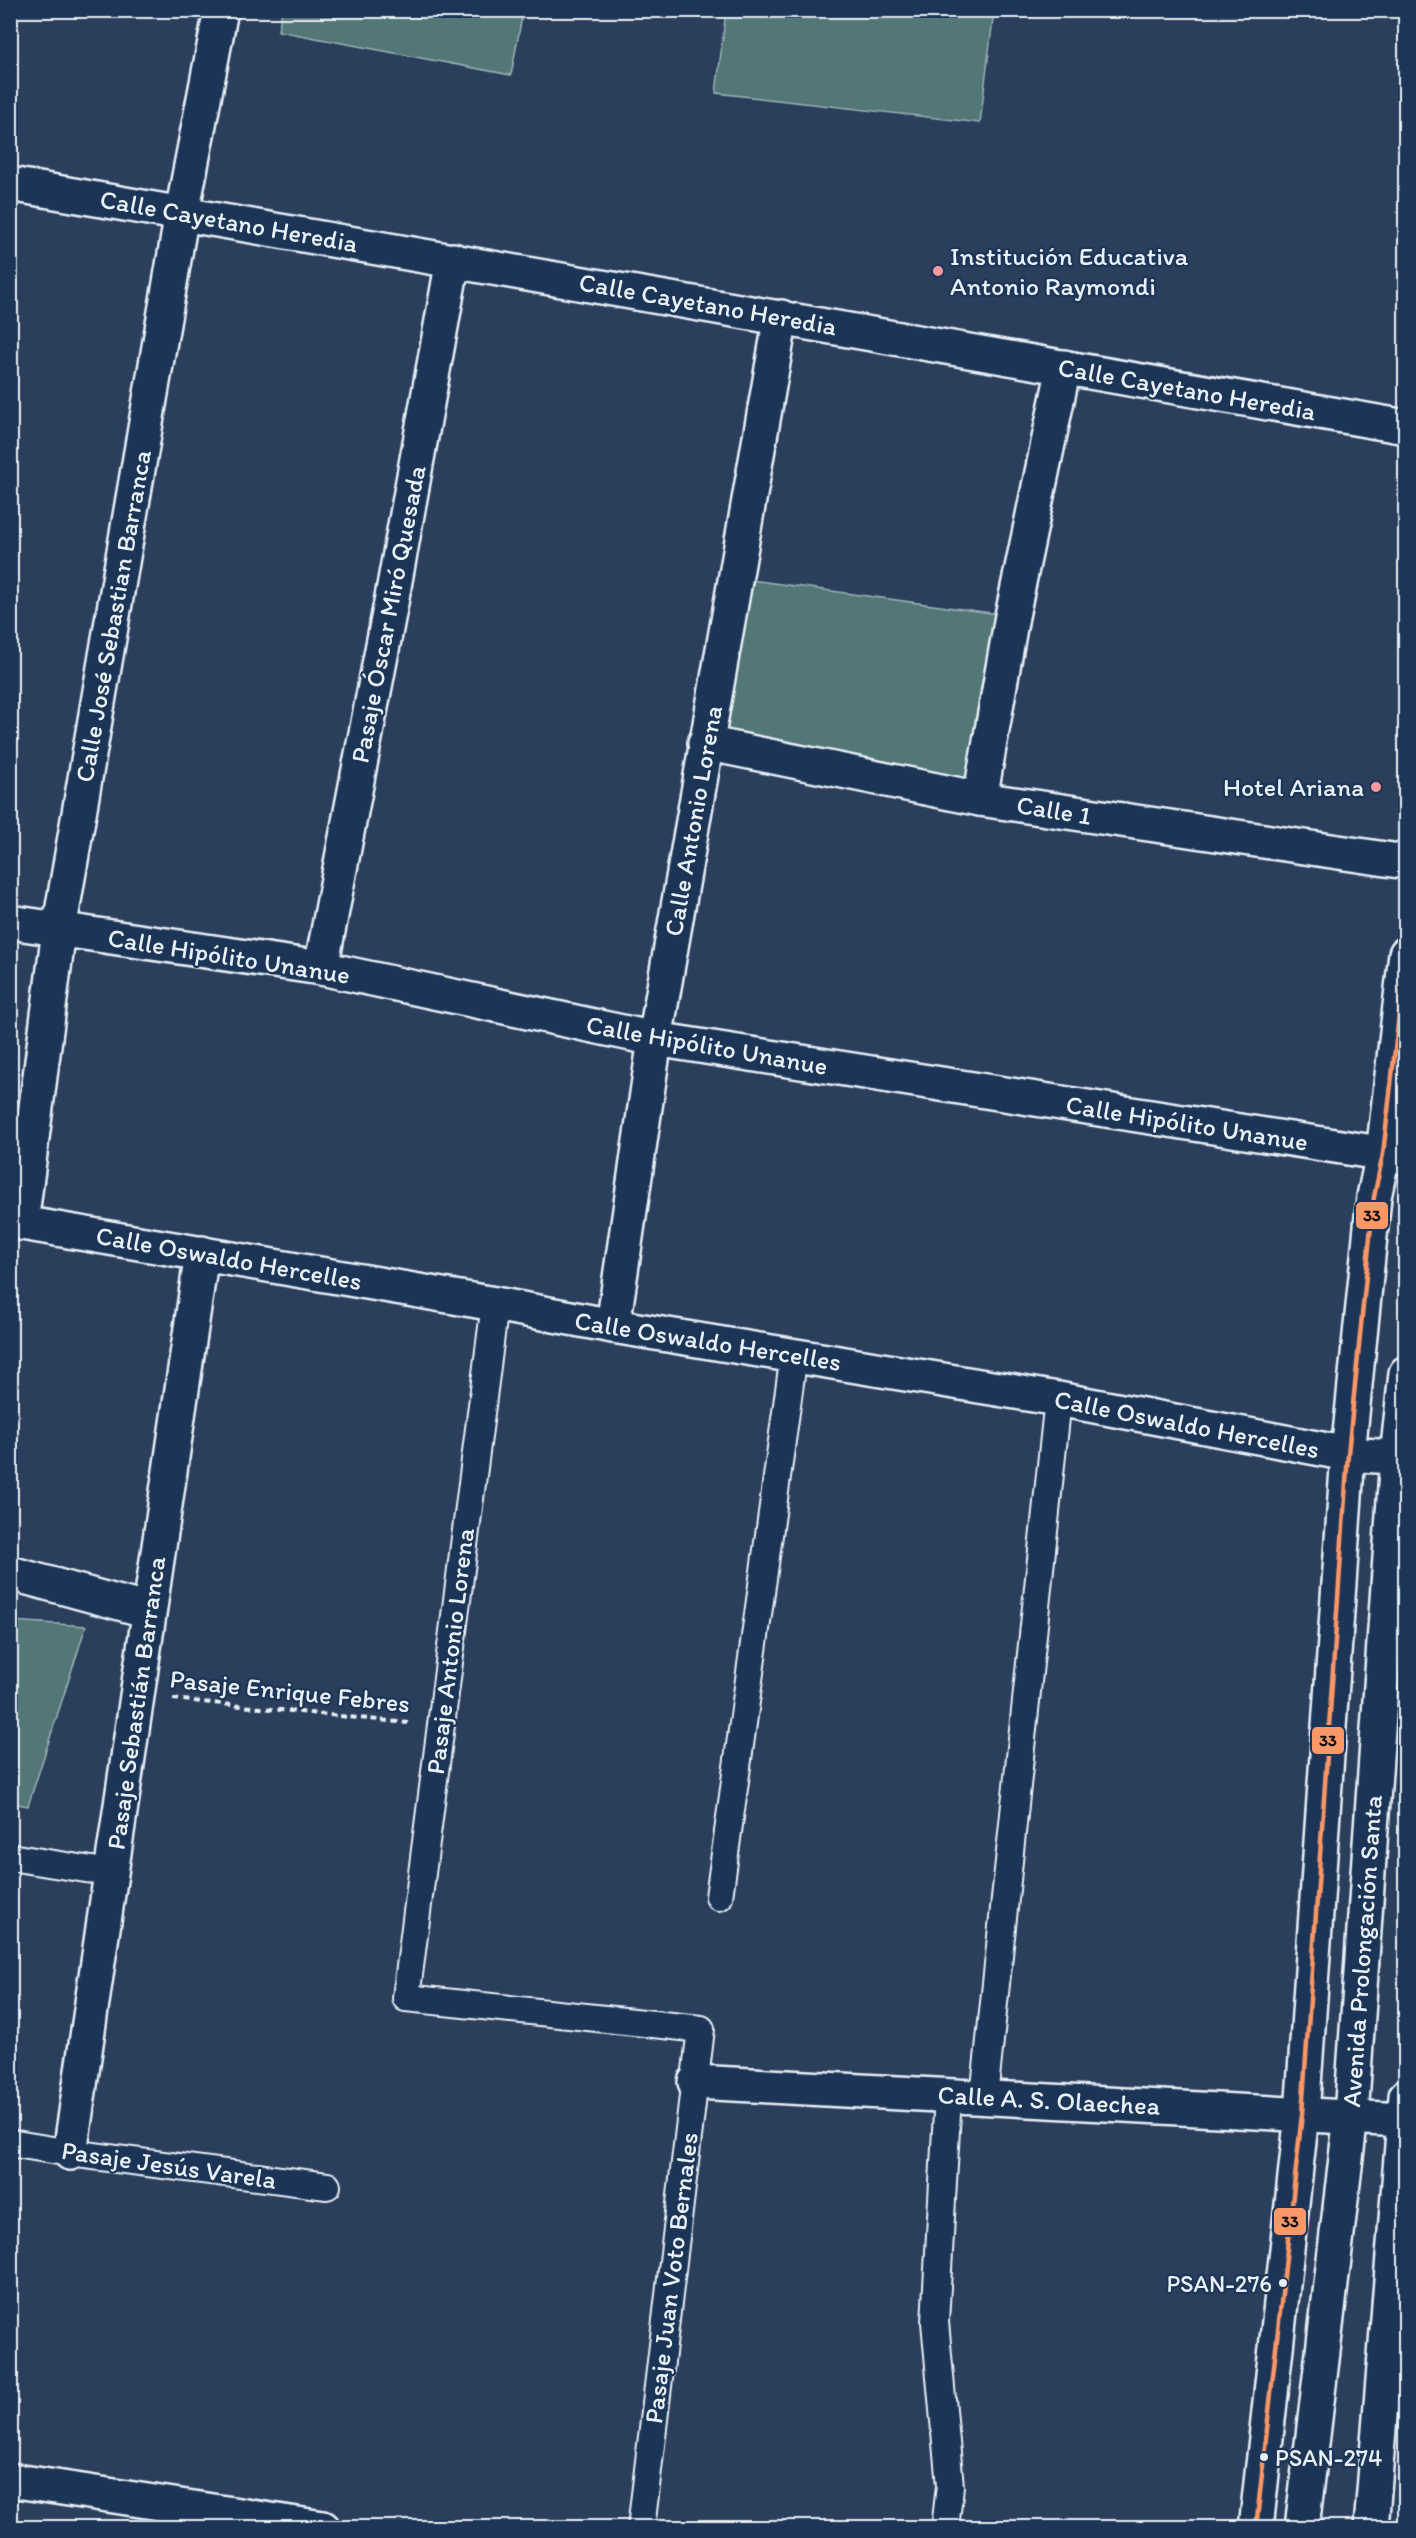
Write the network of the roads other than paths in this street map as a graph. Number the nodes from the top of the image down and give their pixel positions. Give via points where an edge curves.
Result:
1 (221, 10) edge
2 (10, 184) edge
3 (182, 213) junction
4 (453, 260) junction
5 (781, 317) junction
6 (1064, 367) junction
7 (1406, 427) edge
8 (705, 743) junction
9 (980, 799) junction
10 (1406, 862) edge
11 (10, 922) edge
12 (59, 930) junction
13 (1406, 954) edge
14 (321, 968) junction
15 (655, 1039) junction
16 (1394, 1155) edge
17 (16, 1222) edge
18 (202, 1253) junction
19 (495, 1304) junction
20 (614, 1326) junction
21 (794, 1354) junction
22 (1406, 1373) edge
23 (1058, 1399) junction
24 (1348, 1454) junction
25 (1401, 1457) edge
26 (10, 1573) edge
27 (149, 1611) junction
28 (10, 1857) edge
29 (111, 1873) junction
30 (719, 1897) dead end
31 (701, 2029) joint
32 (694, 2082) junction
33 (948, 2095) junction
34 (984, 2097) junction
35 (1404, 2108) edge
36 (1302, 2114) junction
37 (1351, 2116) junction
38 (10, 2143) edge
39 (70, 2153) junction
40 (327, 2186) dead end
41 (10, 2480) edge
42 (322, 2528) edge
43 (641, 2528) edge
44 (945, 2528) edge
45 (1256, 2528) edge
46 (1302, 2528) edge
47 (1371, 2528) edge

1 - 3 street, Calle José Sebastian Barranca
2 - 3 street, Calle Cayetano Heredia
3 - 4 street, Calle Cayetano Heredia
3 - 12 street, Calle José Sebastian Barranca
4 - 5 street, Calle Cayetano Heredia
4 - 14 street, Pasaje Óscar Miró Quesada
5 - 6 street, Calle Cayetano Heredia
5 - 8 street, Calle Antonio Lorena
6 - 7 street, Calle Cayetano Heredia
6 - 9 street via 1012,616
8 - 9 street, Calle 1
8 - 15 street, Calle Antonio Lorena
9 - 10 street, Calle 1
11 - 12 street, Calle Hipólito Unanue
12 - 14 street, Calle Hipólito Unanue
12 - 17 street, Calle José Sebastian Barranca
13 - 16 street, Avenida Prolongación Santa
14 - 15 street, Calle Hipólito Unanue
15 - 16 street, Calle Hipólito Unanue
15 - 20 street, Calle Antonio Lorena
16 - 24 street, Avenida Prolongación Santa via 1374,1197
17 - 18 street, Calle Oswaldo Hercelles
18 - 19 street, Calle Oswaldo Hercelles
18 - 27 street, Pasaje Sebastián Barranca
19 - 20 street, Calle Oswaldo Hercelles
19 - 31 street, Pasaje Antonio Lorena via 406,1998
20 - 21 street, Calle Oswaldo Hercelles
21 - 23 street, Calle Oswaldo Hercelles
21 - 30 street
22 - 25 street, Avenida Prolongación Santa
23 - 24 street, Calle Oswaldo Hercelles
23 - 34 street
24 - 25 street, Calle Oswaldo Hercelles
24 - 36 street, Avenida Prolongación Santa
25 - 37 street, Avenida Prolongación Santa
26 - 27 street
27 - 29 street, Pasaje Sebastián Barranca
28 - 29 street
29 - 39 street, Pasaje Sebastián Barranca
31 - 32 street, Pasaje Juan Voto Bernales
32 - 33 street, Calle A. S. Olaechea
32 - 43 street, Pasaje Juan Voto Bernales
33 - 34 street, Calle A. S. Olaechea
33 - 44 street via 935,2322 950,2486
34 - 36 street, Calle A. S. Olaechea
35 - 37 street, Calle A. S. Olaechea
35 - 47 street
36 - 37 street, Calle A. S. Olaechea
36 - 45 street, Avenida Prolongación Santa
37 - 46 street, Avenida Prolongación Santa
38 - 39 street, Pasaje Jesús Varela
39 - 40 street, Pasaje Jesús Varela
41 - 42 street

